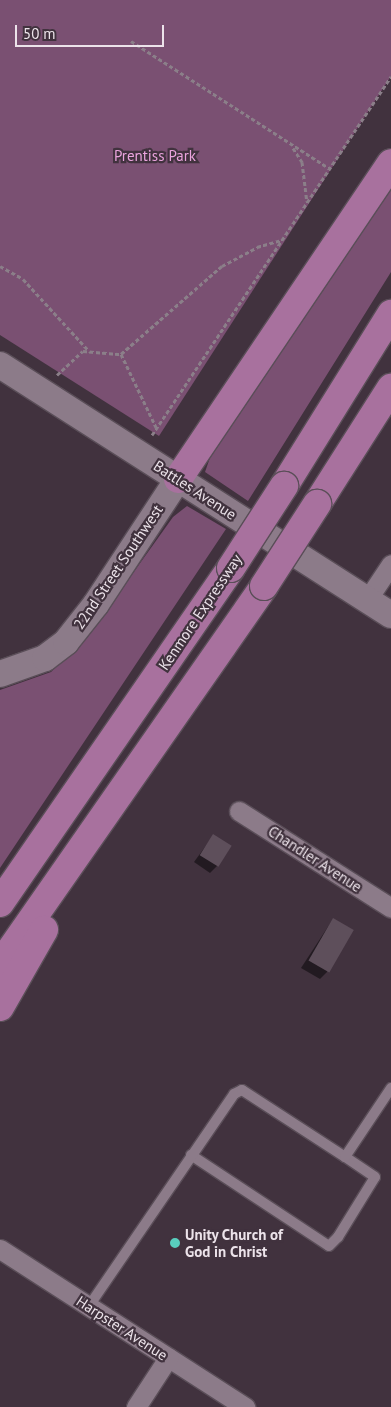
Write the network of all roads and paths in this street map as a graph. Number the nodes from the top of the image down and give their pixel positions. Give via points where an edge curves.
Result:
1 (131, 41) dead end
2 (391, 76) edge
3 (292, 145) junction
4 (391, 163) edge
5 (329, 168) junction
6 (307, 202) junction
7 (282, 240) junction
8 (0, 266) edge
9 (391, 314) edge
10 (90, 352) junction
11 (121, 354) junction
12 (0, 365) edge
13 (391, 388) edge
14 (45, 394) junction
15 (156, 427) junction
16 (142, 456) junction
17 (178, 479) junction
18 (391, 564) edge
19 (367, 600) junction
20 (391, 615) edge
21 (1, 673) edge
22 (142, 760) junction
23 (239, 810) dead end
24 (0, 903) edge
25 (391, 908) edge
26 (0, 965) edge
27 (0, 1007) edge
28 (391, 1088) edge
29 (191, 1155) junction
30 (345, 1156) junction
31 (0, 1249) edge
32 (89, 1306) junction
33 (168, 1358) junction
34 (136, 1407) edge
35 (245, 1407) edge

1 - 3 path
2 - 5 path
3 - 5 path
3 - 6 path via 302,162
4 - 17 highway
5 - 6 path
6 - 7 path
7 - 11 path via 257,247 222,266
7 - 15 path
8 - 10 path via 23,280
9 - 24 highway, Kenmore Expressway, bridge via 231,568
10 - 11 path
10 - 14 path via 83,351 56,376
11 - 15 path
12 - 14 street, Battles Avenue
13 - 22 highway, bridge via 264,586
14 - 16 street, Battles Avenue
15 - 16 path
16 - 17 street, Battles Avenue
17 - 19 street, Battles Avenue
17 - 21 street, 22nd Street Southwest via 96,604 66,642 45,658
18 - 19 street
19 - 20 street, Battles Avenue
22 - 26 highway
22 - 27 highway
23 - 25 street, Chandler Avenue
28 - 30 lane
29 - 30 lane via 234,1094 242,1090
29 - 30 lane via 329,1246 375,1177
29 - 32 lane
31 - 32 street, Harpster Avenue
32 - 33 street, Harpster Avenue
33 - 34 street
33 - 35 street, Harpster Avenue

